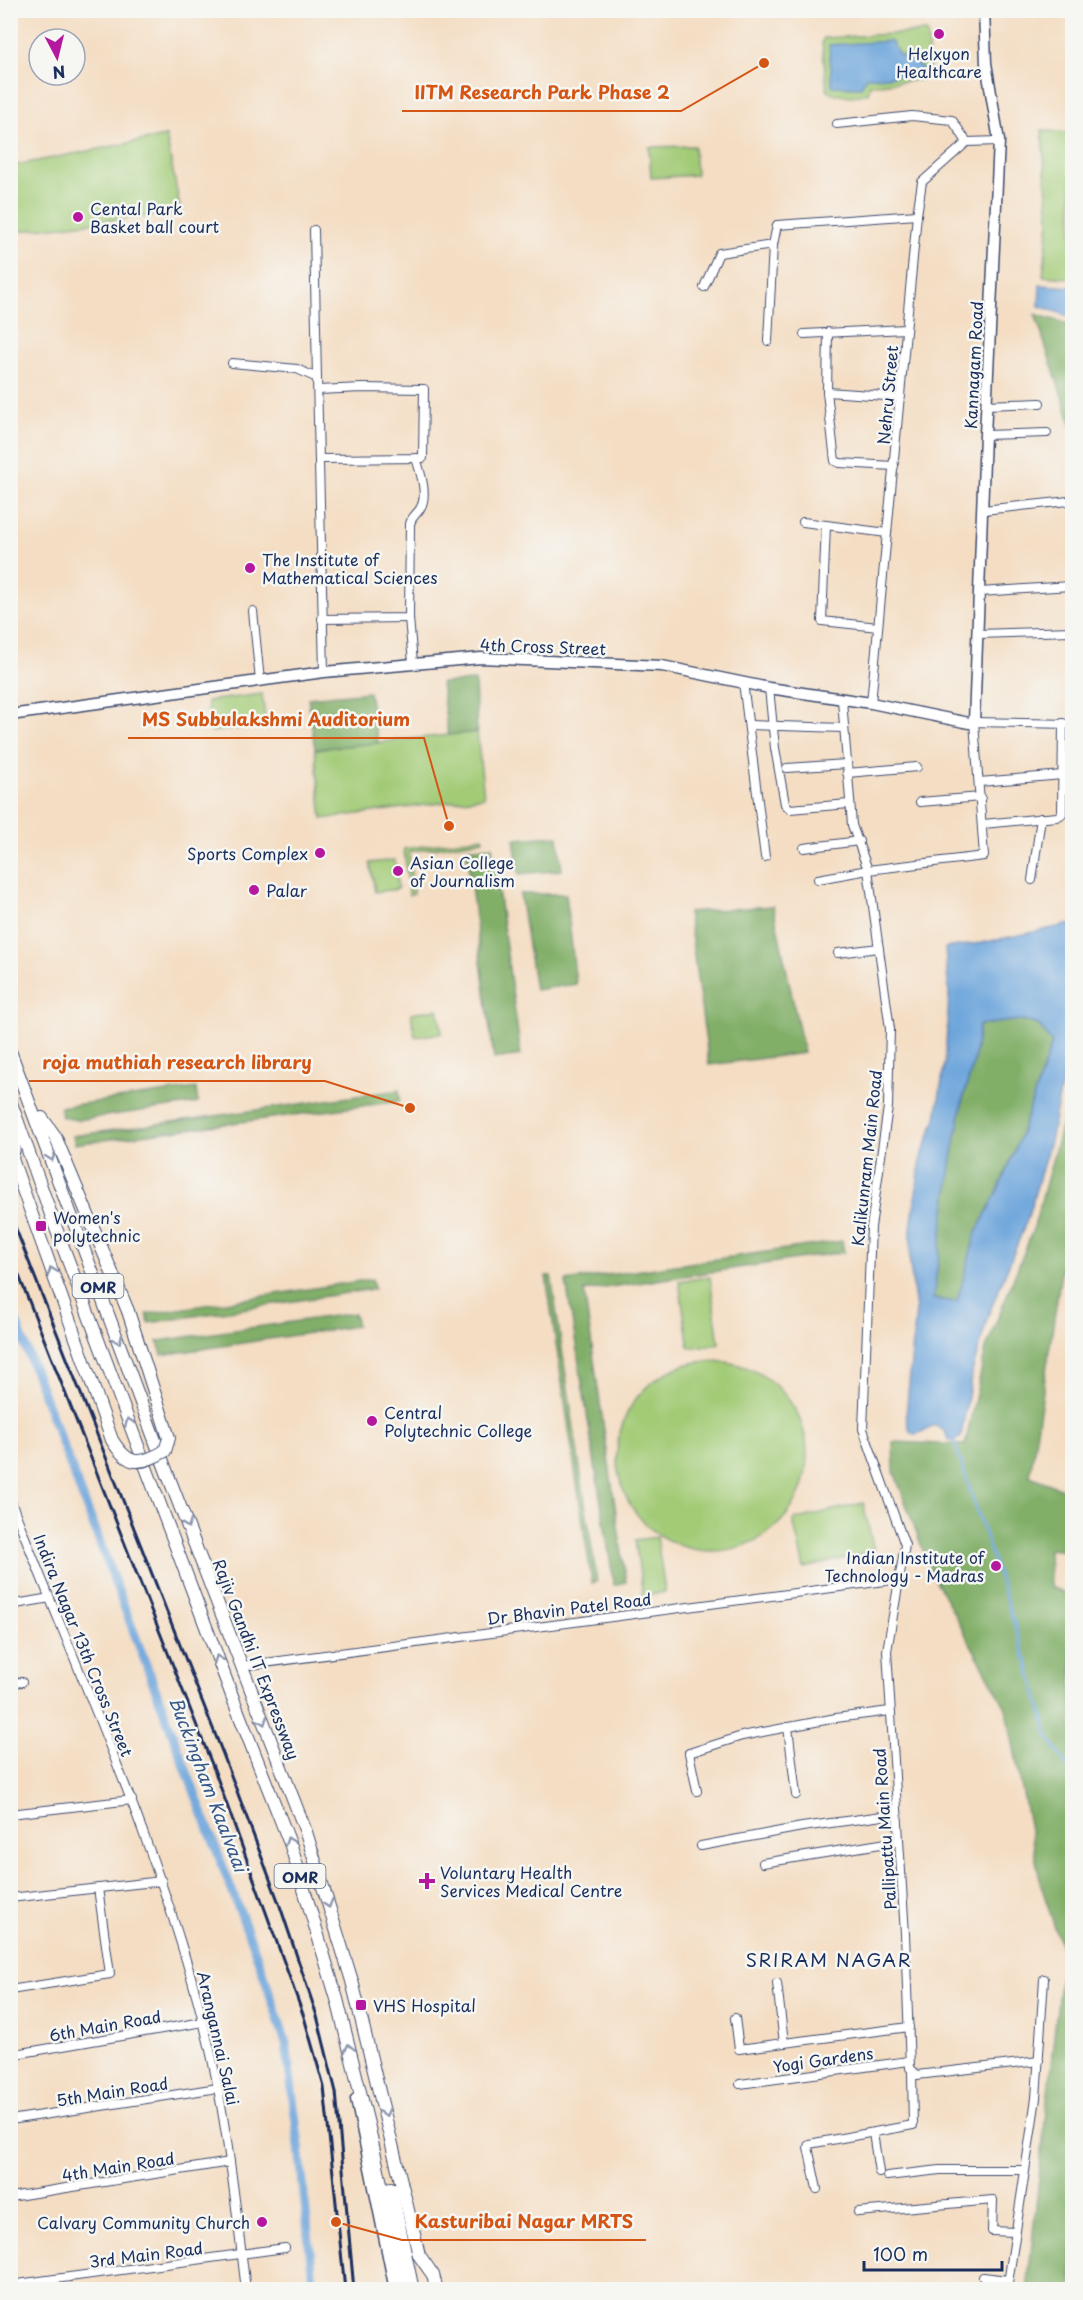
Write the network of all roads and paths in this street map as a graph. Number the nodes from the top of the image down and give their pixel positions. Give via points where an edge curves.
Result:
1 (984, 10) edge
2 (837, 124) dead end
3 (999, 141) junction
4 (967, 142) junction
5 (917, 215) junction
6 (314, 230) dead end
7 (773, 245) junction
8 (704, 287) dead end
9 (906, 329) junction
10 (828, 332) junction
11 (804, 334) dead end
12 (768, 341) dead end
13 (232, 363) dead end
14 (317, 378) junction
15 (318, 390) junction
16 (827, 392) junction
17 (901, 397) junction
18 (1040, 402) dead end
19 (987, 405) junction
20 (1047, 433) dead end
21 (985, 435) junction
22 (416, 458) junction
23 (320, 459) junction
24 (894, 466) junction
25 (1069, 501) dead end
26 (983, 510) junction
27 (803, 522) dead end
28 (826, 525) junction
29 (887, 533) junction
30 (1071, 586) dead end
31 (980, 592) junction
32 (253, 611) dead end
33 (409, 618) junction
34 (322, 619) junction
35 (878, 627) junction
36 (1072, 632) edge
37 (978, 634) junction
38 (413, 663) junction
39 (324, 672) junction
40 (260, 681) junction
41 (743, 682) junction
42 (769, 687) junction
43 (842, 699) junction
44 (871, 703) junction
45 (10, 715) edge
46 (974, 722) junction
47 (1063, 723) junction
48 (1072, 724) edge
49 (750, 725) junction
50 (772, 726) junction
51 (844, 729) junction
52 (846, 764) junction
53 (917, 767) dead end
54 (787, 768) dead end
55 (847, 773) junction
56 (1063, 775) junction
57 (979, 782) junction
58 (981, 797) junction
59 (920, 802) dead end
60 (849, 804) junction
61 (1041, 818) junction
62 (983, 824) junction
63 (859, 841) junction
64 (804, 848) dead end
65 (765, 856) dead end
66 (868, 870) junction
67 (818, 879) dead end
68 (1032, 880) dead end
69 (879, 948) junction
70 (838, 953) dead end
71 (10, 1051) edge
72 (10, 1100) edge
73 (31, 1102) junction
74 (18, 1119) junction
75 (10, 1499) edge
76 (15, 1522) edge
77 (900, 1580) junction
78 (50, 1599) junction
79 (10, 1605) edge
80 (242, 1666) junction
81 (22, 1682) dead end
82 (10, 1683) edge
83 (890, 1710) junction
84 (788, 1727) junction
85 (697, 1791) dead end
86 (796, 1796) dead end
87 (132, 1800) junction
88 (10, 1814) edge
89 (897, 1814) junction
90 (899, 1841) junction
91 (701, 1846) dead end
92 (763, 1863) dead end
93 (162, 1881) junction
94 (98, 1888) junction
95 (10, 1898) edge
96 (1044, 1979) dead end
97 (777, 1983) dead end
98 (10, 1990) edge
99 (735, 2018) dead end
100 (203, 2022) junction
101 (909, 2027) junction
102 (784, 2043) junction
103 (10, 2055) edge
104 (909, 2061) junction
105 (1039, 2061) junction
106 (914, 2074) junction
107 (740, 2084) dead end
108 (359, 2086) junction
109 (218, 2088) junction
110 (10, 2120) edge
111 (873, 2133) junction
112 (230, 2162) junction
113 (1025, 2170) junction
114 (879, 2172) dead end
115 (887, 2176) dead end
116 (817, 2189) dead end
117 (10, 2197) edge
118 (858, 2212) dead end
119 (1016, 2232) junction
120 (285, 2248) dead end
121 (242, 2255) junction
122 (983, 2277) dead end
123 (1008, 2280) junction
124 (10, 2285) edge
125 (246, 2289) edge
126 (395, 2289) edge
127 (405, 2289) edge
128 (413, 2289) edge
129 (437, 2289) edge
130 (1007, 2289) edge

1 - 3 street, Kannagam Road via 986,63
2 - 4 street via 912,117 952,120
3 - 4 street
3 - 19 street, Kannagam Road
4 - 5 street, Nehru Street via 922,182
5 - 7 street via 777,225
5 - 9 street, Nehru Street
6 - 14 street
7 - 8 street via 719,253
7 - 12 street
9 - 10 street
9 - 17 street, Nehru Street
10 - 11 street
10 - 16 street
13 - 14 street via 297,369
14 - 15 street
15 - 22 street via 424,389 423,458
15 - 23 street
16 - 17 street
16 - 24 street via 835,461
17 - 24 street, Nehru Street
18 - 19 street
19 - 21 street, Kannagam Road
20 - 21 street
21 - 26 street, Kannagam Road
22 - 23 street
22 - 33 street via 423,493 421,507 410,524
23 - 34 street
24 - 29 street, Nehru Street
25 - 26 street
26 - 31 street, Kannagam Road
27 - 28 street
28 - 29 street
28 - 35 street via 822,621
29 - 35 street, Nehru Street
30 - 31 street
31 - 37 street, Kannagam Road
32 - 40 street
33 - 34 street
33 - 38 street
34 - 39 street
35 - 44 street, Nehru Street
36 - 37 street
37 - 46 street, Kannagam Road
38 - 39 street, 4th Cross Street
38 - 41 street, 4th Cross Street via 473,658 662,666
39 - 40 street, 4th Cross Street
40 - 45 street, 4th Cross Street
41 - 42 street, 4th Cross Street
41 - 49 street
42 - 43 street, 4th Cross Street
42 - 50 street
43 - 44 street, 4th Cross Street
43 - 51 street, Kalikunram Main Road
44 - 46 street, 4th Cross Street
46 - 47 street, 4th Cross Street
46 - 57 street
47 - 48 street, 4th Cross Street
47 - 56 street
49 - 50 street
49 - 65 street
50 - 51 street
50 - 60 street via 785,804 790,809
51 - 52 street, Kalikunram Main Road
52 - 54 street
52 - 55 street, Kalikunram Main Road
53 - 55 street
55 - 60 street, Kalikunram Main Road
56 - 57 street
56 - 61 street via 1062,814
57 - 58 street
58 - 59 street
58 - 62 street
60 - 63 street, Kalikunram Main Road
61 - 62 street
61 - 68 street
62 - 66 street via 984,856
63 - 64 street
63 - 66 street, Kalikunram Main Road
66 - 67 street
66 - 69 street, Kalikunram Main Road
69 - 70 street
69 - 77 street, Kalikunram Main Road via 890,1029 888,1107 871,1227 863,1429 905,1545
71 - 73 main road, Rajiv Gandhi IT Expressway / OMR
72 - 74 main road, OMR
73 -> 74 main road, bridge via 55,1136 128,1311 169,1438 165,1451 150,1460 135,1462 121,1455 112,1440 12,1159
73 -> 80 main road, Rajiv Gandhi IT Expressway / OMR
108 -> 74 main road, OMR via 291,1846
75 - 76 street, Indira Nagar 13th Cross Street
76 - 78 street, Indira Nagar 13th Cross Street
77 - 80 street, Dr Bhavin Patel Road
77 - 83 street, Pallipattu Main Road via 887,1651
78 - 79 street
78 - 87 street, Indira Nagar 13th Cross Street
80 -> 129 main road, Rajiv Gandhi IT Expressway / OMR via 306,1832 352,1981 419,2255 433,2275
81 - 82 street
83 - 84 street
83 - 89 street, Pallipattu Main Road
84 - 85 street via 742,1736 690,1753
84 - 86 street
87 - 88 street
87 - 93 street, Arangannai Salai
89 - 90 street, Pallipattu Main Road
89 - 91 street
90 - 92 street
90 - 101 street, Pallipattu Main Road
93 - 94 street
93 - 100 street, Arangannai Salai
94 - 95 street
94 - 98 street via 108,1976
96 - 105 street
97 - 102 street
99 - 102 street via 739,2049
100 - 103 street, 6th Main Road
100 - 109 street, Arangannai Salai
101 - 102 street
101 - 104 street, Pallipattu Main Road
104 - 106 street, Pallipattu Main Road
104 - 107 street, Yogi Gardens
105 - 106 street
105 - 113 street
106 - 111 street, Pallipattu Main Road via 914,2125
108 - 126 street via 356,2098
108 - 127 main road, OMR
108 - 128 main road via 365,2093 387,2172
109 - 110 street, 5th Main Road
109 - 112 street, Arangannai Salai
111 - 114 street
111 - 116 street via 809,2144
112 - 117 street, 4th Main Road
112 - 121 street, Arangannai Salai
113 - 115 street via 940,2170
113 - 119 street
118 - 119 street via 993,2200 992,2230
119 - 123 street
120 - 121 street, 3rd Main Road
121 - 124 street, 3rd Main Road
121 - 125 street, Arangannai Salai
122 - 123 street
123 - 130 street

